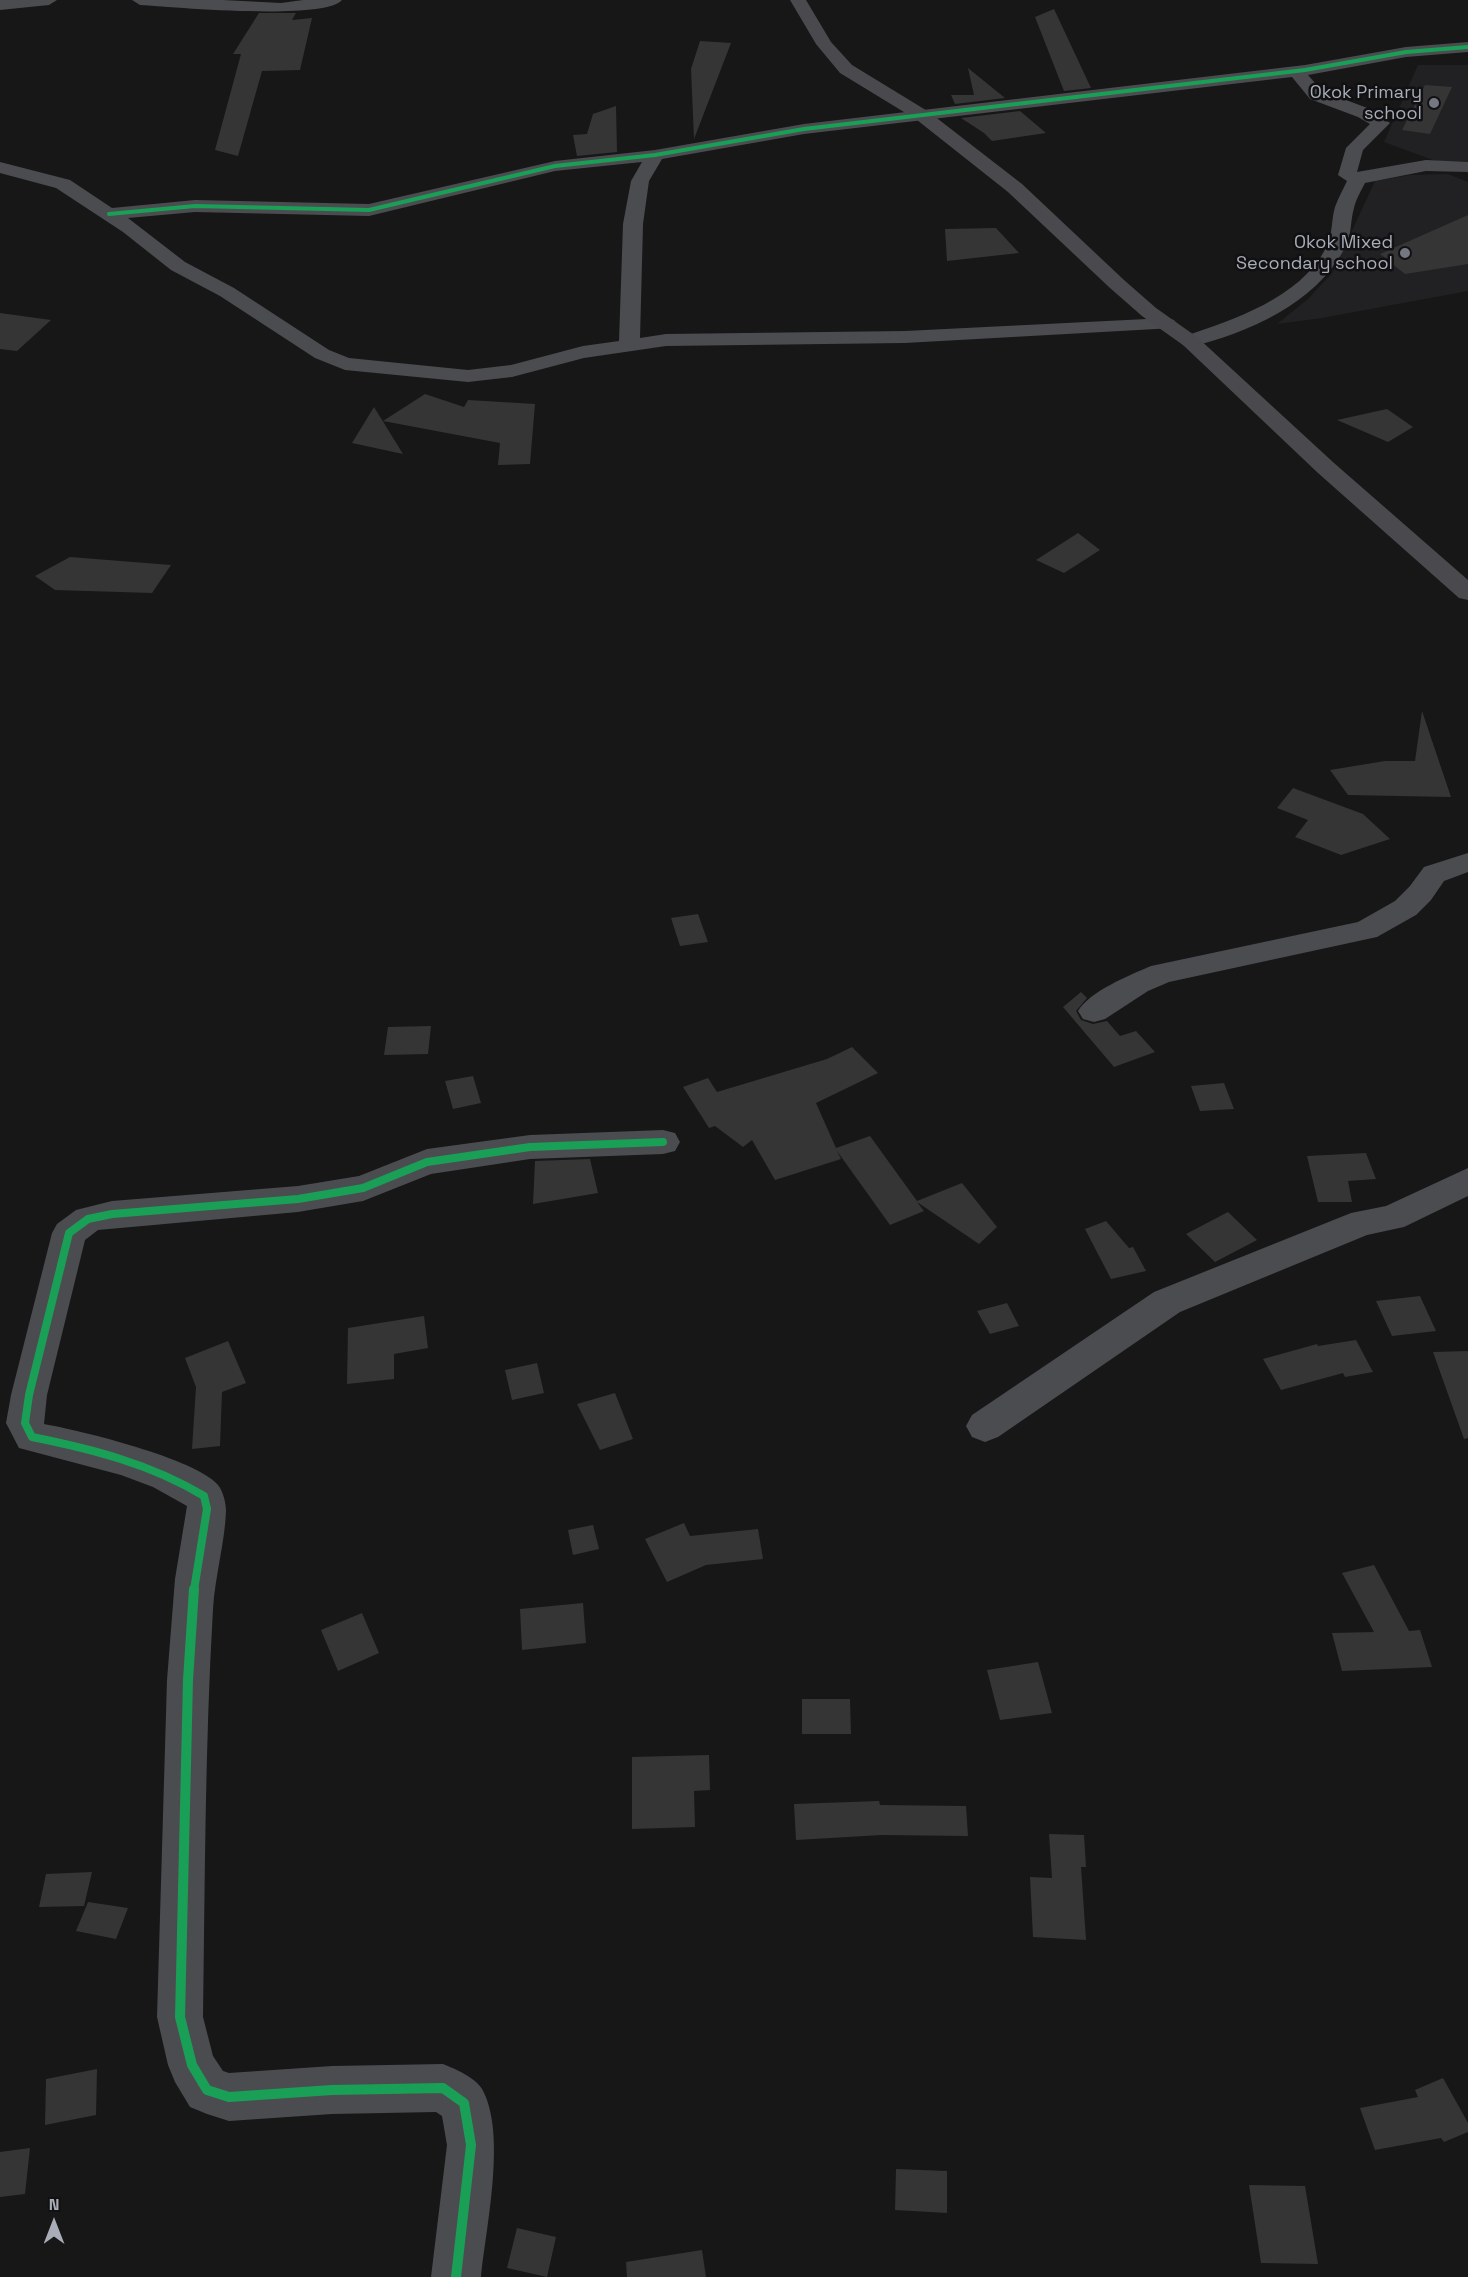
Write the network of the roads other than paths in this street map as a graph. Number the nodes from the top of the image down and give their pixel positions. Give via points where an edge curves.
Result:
1 (49, 0) edge
2 (140, 0) edge
3 (334, 0) edge
4 (798, 0) edge
5 (0, 5) edge
6 (1468, 47) edge
7 (1295, 70) junction
8 (923, 116) junction
9 (655, 155) junction
10 (0, 167) edge
11 (1468, 167) edge
12 (1357, 179) junction
13 (109, 214) junction
14 (1167, 324) junction
15 (1190, 341) junction
16 (629, 345) junction
17 (1468, 593) edge
18 (1468, 862) edge
19 (1094, 1011) dead end
20 (663, 1142) dead end
21 (1468, 1180) edge
22 (985, 1426) dead end
23 (456, 2277) edge

1 - 5 street
2 - 3 street via 281,8
4 - 8 street via 824,44 846,69
6 - 7 street via 1406,52
7 - 8 street
7 - 12 street via 1316,95 1381,123 1355,148 1347,175
8 - 9 street via 804,129
8 - 14 street via 1015,188 1149,312
9 - 13 street via 555,166 369,210 195,206
9 - 16 street via 640,181 633,224
10 - 13 street via 63,184
11 - 12 street via 1402,167
12 - 15 street via 1344,208 1335,250 1312,279 1270,310
13 - 16 street via 178,266 227,292 322,354 345,364 468,376 512,371 583,352
14 - 15 street
14 - 16 street via 905,338 666,340
15 - 17 street
18 - 19 street via 1434,874 1423,893 1397,915 1366,930 1162,973
20 - 23 street via 530,1147 427,1162 363,1188 298,1199 88,1219 69,1233 29,1395 25,1423 32,1437 129,1462 189,1485 204,1496 207,1509 195,1579 188,1680 180,2017 192,2065 207,2090 230,2097 443,2088 464,2103 471,2145
21 - 22 street via 1392,1218 1364,1222 1167,1302

